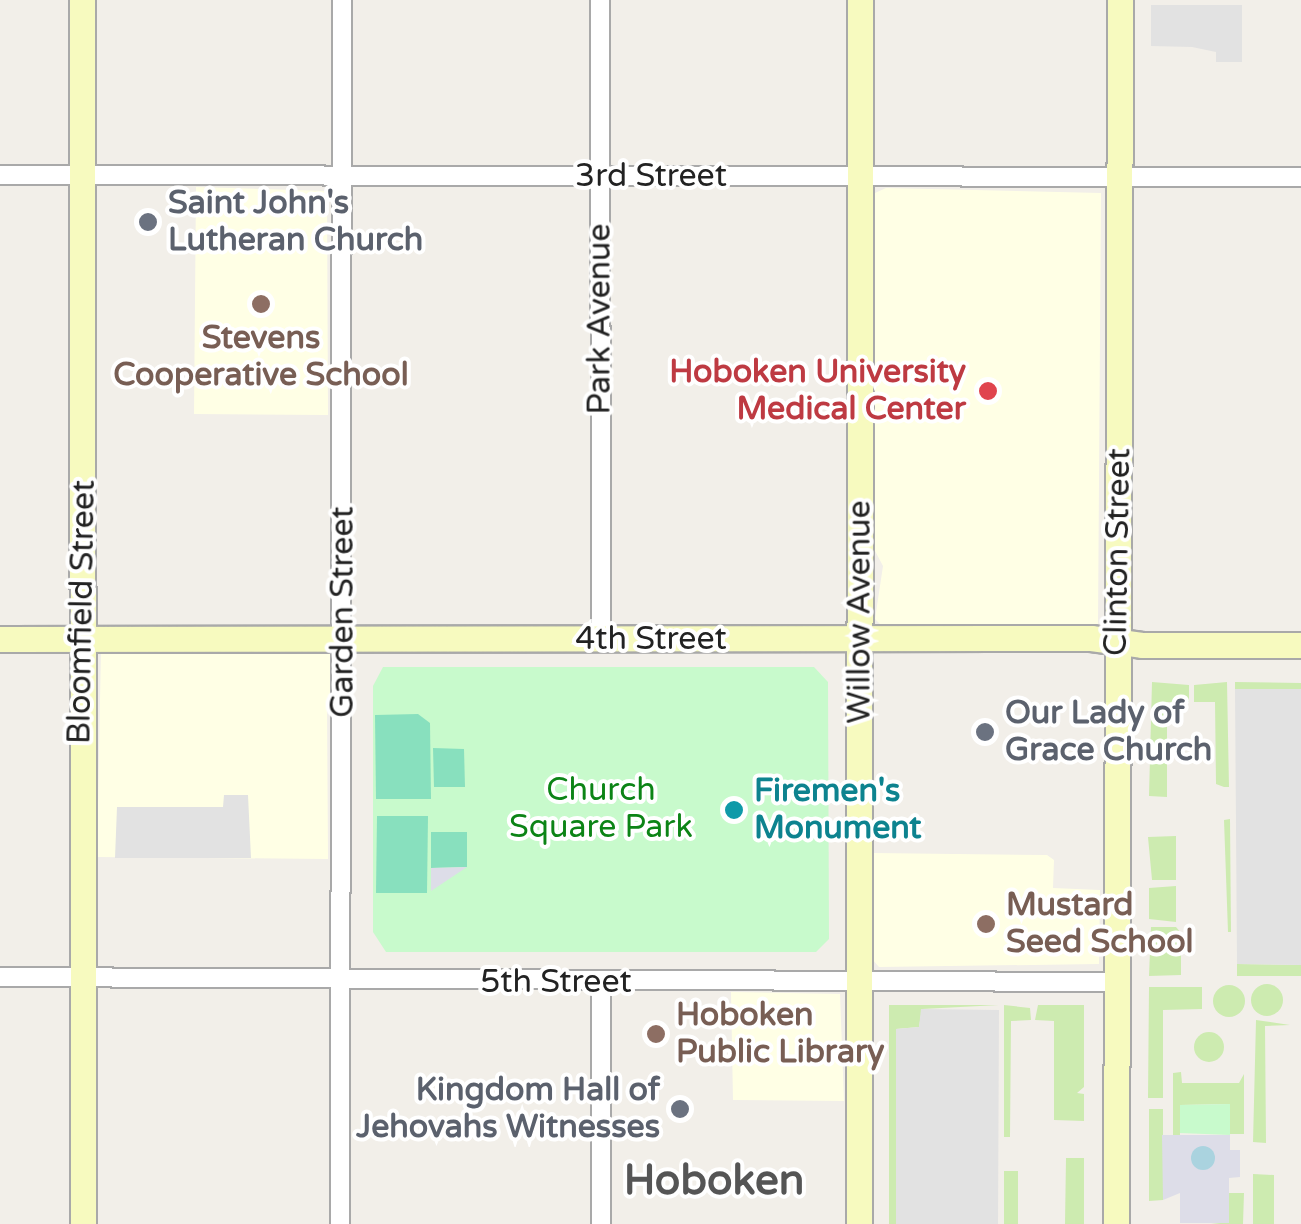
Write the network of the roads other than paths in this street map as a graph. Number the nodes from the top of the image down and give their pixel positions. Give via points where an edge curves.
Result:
1 (82, 0) edge
2 (342, 0) edge
3 (600, 0) edge
4 (860, 0) edge
5 (1120, 0) edge
6 (0, 174) edge
7 (83, 176) junction
8 (600, 176) junction
9 (860, 176) junction
10 (342, 177) junction
11 (1301, 177) edge
12 (1122, 178) junction
13 (0, 638) edge
14 (83, 638) junction
15 (601, 638) junction
16 (345, 639) junction
17 (860, 639) junction
18 (1118, 643) junction
19 (1301, 645) edge
20 (0, 976) edge
21 (82, 977) junction
22 (340, 981) junction
23 (860, 981) junction
24 (601, 982) junction
25 (1113, 982) junction
26 (83, 1224) edge
27 (340, 1224) edge
28 (601, 1224) edge
29 (859, 1224) edge
30 (1116, 1224) edge

1 - 7 street, Bloomfield Street
2 - 10 street, Garden Street
3 - 8 street, Park Avenue
4 - 9 street, Willow Avenue
5 - 12 street, Clinton Street
6 - 7 street, 3rd Street
7 - 10 street, 3rd Street
7 - 14 street, Bloomfield Street
8 - 9 street, 3rd Street
8 - 10 street, 3rd Street
8 - 15 street, Park Avenue
9 - 12 street, 3rd Street
9 - 17 street, Willow Avenue
10 - 16 street, Garden Street
11 - 12 street, 3rd Street
12 - 18 street, Clinton Street
13 - 14 street, 4th Street
14 - 16 street, 4th Street
14 - 21 street, Bloomfield Street
15 - 16 street, 4th Street
15 - 17 street, 4th Street
16 - 22 street, Garden Street
17 - 18 street, 4th Street
17 - 23 street, Willow Avenue
18 - 19 street, 4th Street
18 - 25 street, Clinton Street
20 - 21 street, 5th Street
21 - 22 street, 5th Street
21 - 26 street, Bloomfield Street
22 - 24 street, 5th Street
22 - 27 street, Garden Street
23 - 24 street, 5th Street
23 - 25 street, 5th Street
23 - 29 street, Willow Avenue
24 - 28 street
25 - 30 street, Clinton Street

